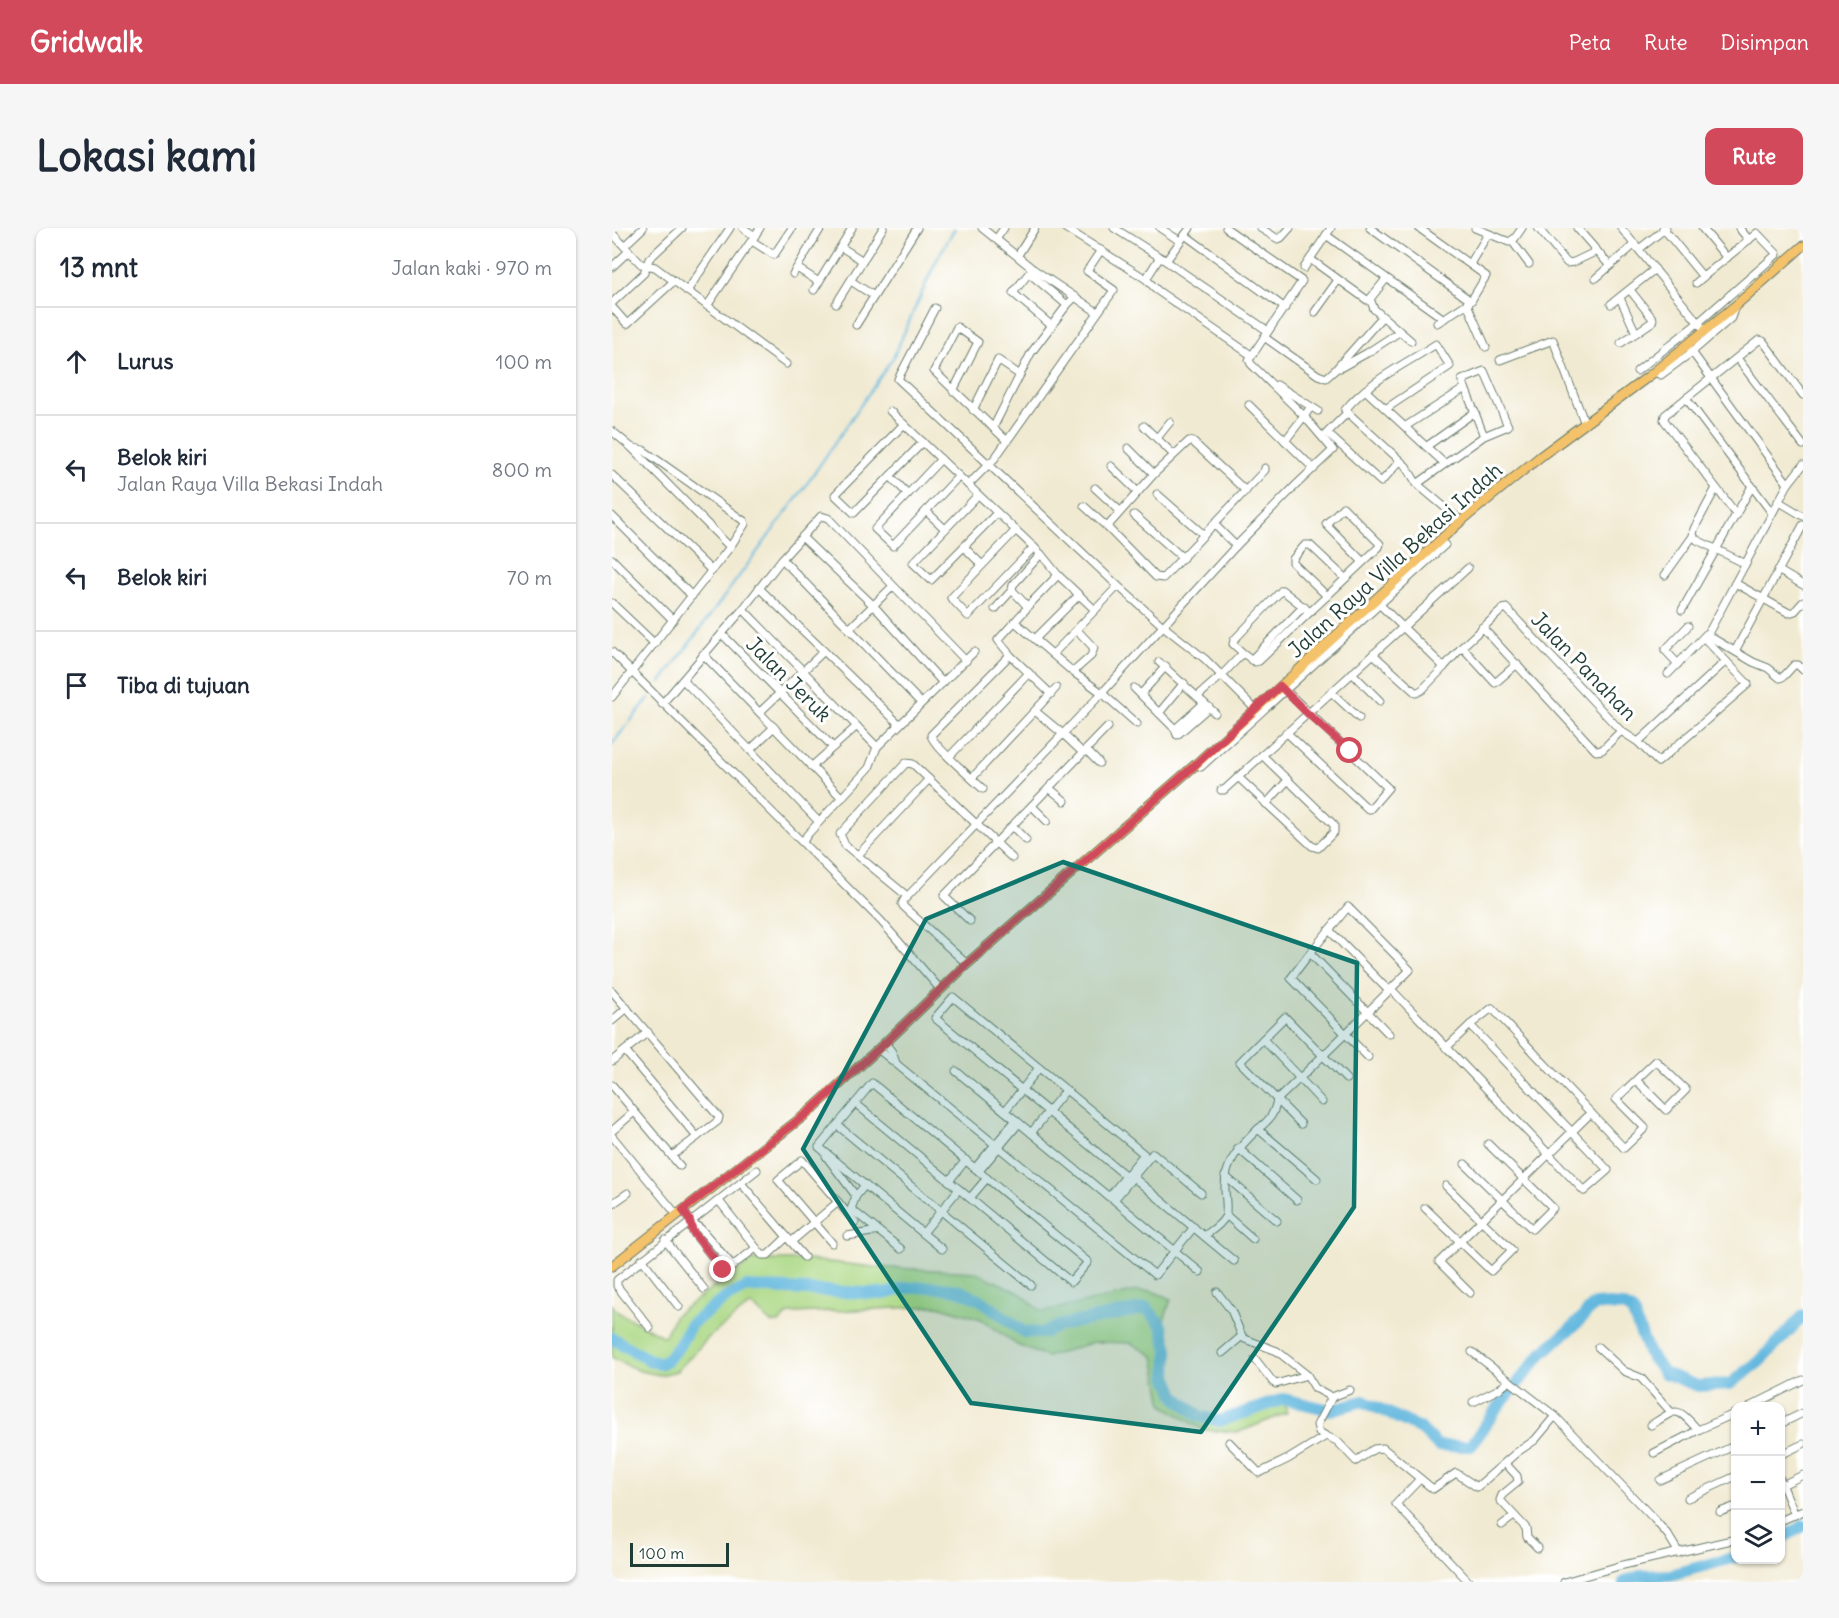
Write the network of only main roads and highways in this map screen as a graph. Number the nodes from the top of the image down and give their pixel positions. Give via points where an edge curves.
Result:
1 (1803, 246) edge
2 (612, 1266) edge

1 - 2 main road, Jalan Raya Villa Bekasi Indah via 1689,348 1461,521 1377,603 967,964 810,1111

